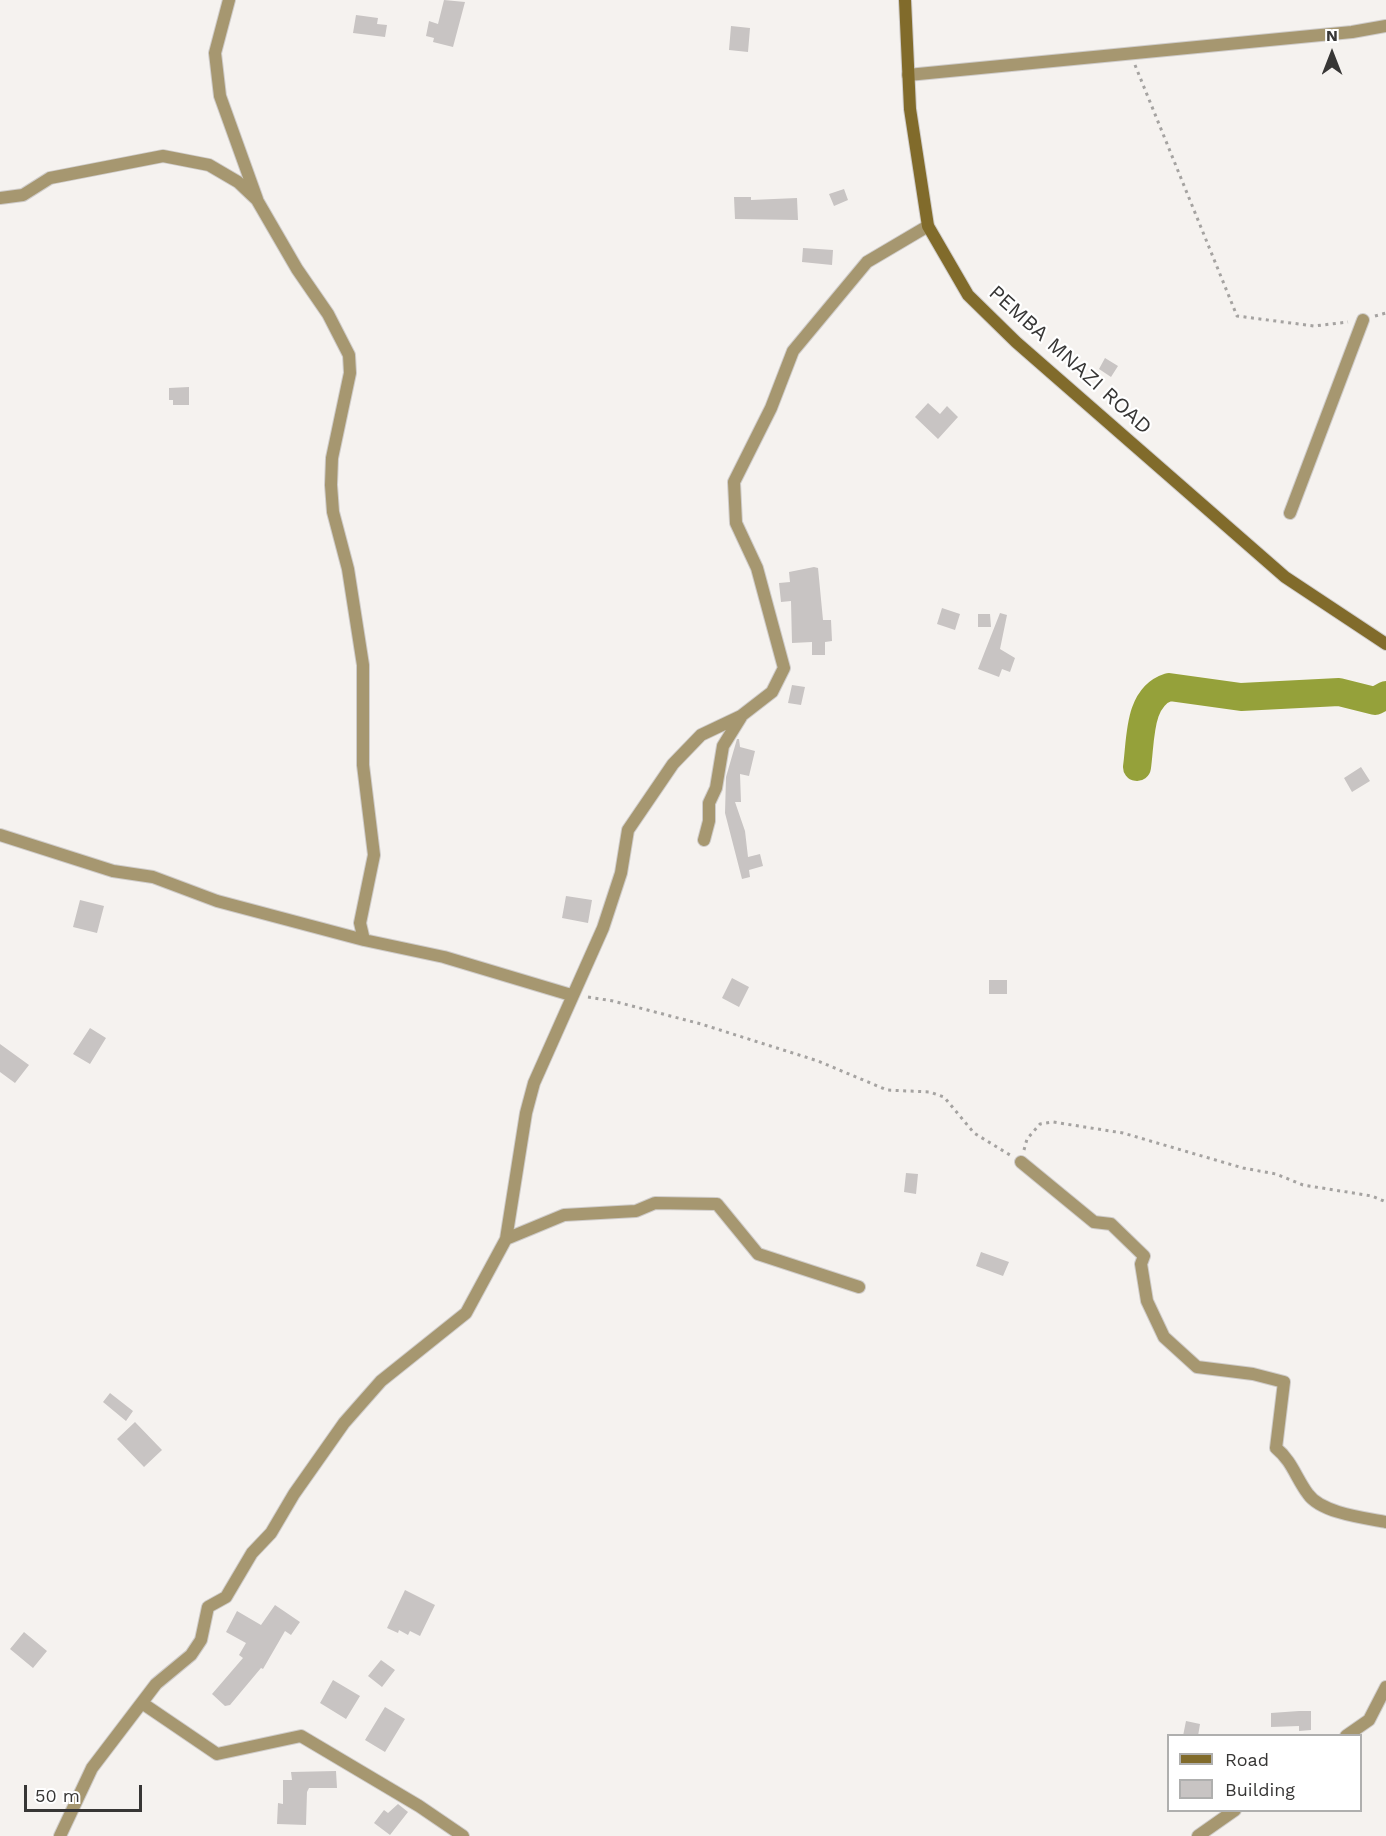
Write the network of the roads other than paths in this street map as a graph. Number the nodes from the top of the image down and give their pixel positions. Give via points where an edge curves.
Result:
1 (229, 0) edge
2 (905, 0) edge
3 (1386, 26) edge
4 (908, 75) junction
5 (0, 198) edge
6 (257, 200) junction
7 (928, 226) junction
8 (1363, 320) road end
9 (1290, 513) dead end
10 (1386, 644) edge
11 (741, 716) junction
12 (0, 835) edge
13 (704, 840) dead end
14 (364, 940) junction
15 (571, 995) junction
16 (1021, 1162) road end
17 (506, 1239) junction
18 (859, 1287) dead end
19 (1386, 1522) edge
20 (1386, 1687) edge
21 (142, 1703) junction
22 (1349, 1734) edge
23 (1232, 1812) edge
24 (60, 1836) edge
25 (463, 1836) edge
26 (1198, 1836) edge

1 - 6 street via 215,53 219,96
2 - 4 main road, PEMBA MNAZI ROAD
3 - 4 street
4 - 7 main road, PEMBA MNAZI ROAD
5 - 6 street via 23,195 50,178 163,156 209,165 238,182
6 - 14 street via 349,355 350,373 332,458 331,485 363,664 363,765 374,855 360,923
7 - 10 main road, PEMBA MNAZI ROAD via 968,295 1016,342 1285,577
7 - 11 street via 867,262 793,351 771,408 734,482 736,523 758,568 784,668 772,692
8 - 9 street
11 - 13 street via 723,746
11 - 15 street via 701,735 641,808 628,830 621,873 603,928
12 - 14 street via 113,871 153,877 217,902
14 - 15 street via 444,957
15 - 17 street via 534,1083 526,1113
16 - 19 street via 1094,1222 1111,1224 1144,1256 1141,1264 1147,1301 1164,1337 1197,1367 1284,1382 1276,1448 1288,1459 1309,1496 1338,1512
17 - 18 street via 564,1215 636,1211 656,1203 717,1204 759,1254
17 - 21 street via 466,1313 381,1381 344,1423 271,1533 252,1553 226,1597 208,1607 201,1640 191,1655 156,1684
20 - 22 street via 1369,1720
21 - 24 street via 92,1768
21 - 25 street via 217,1754 301,1736
23 - 26 street

